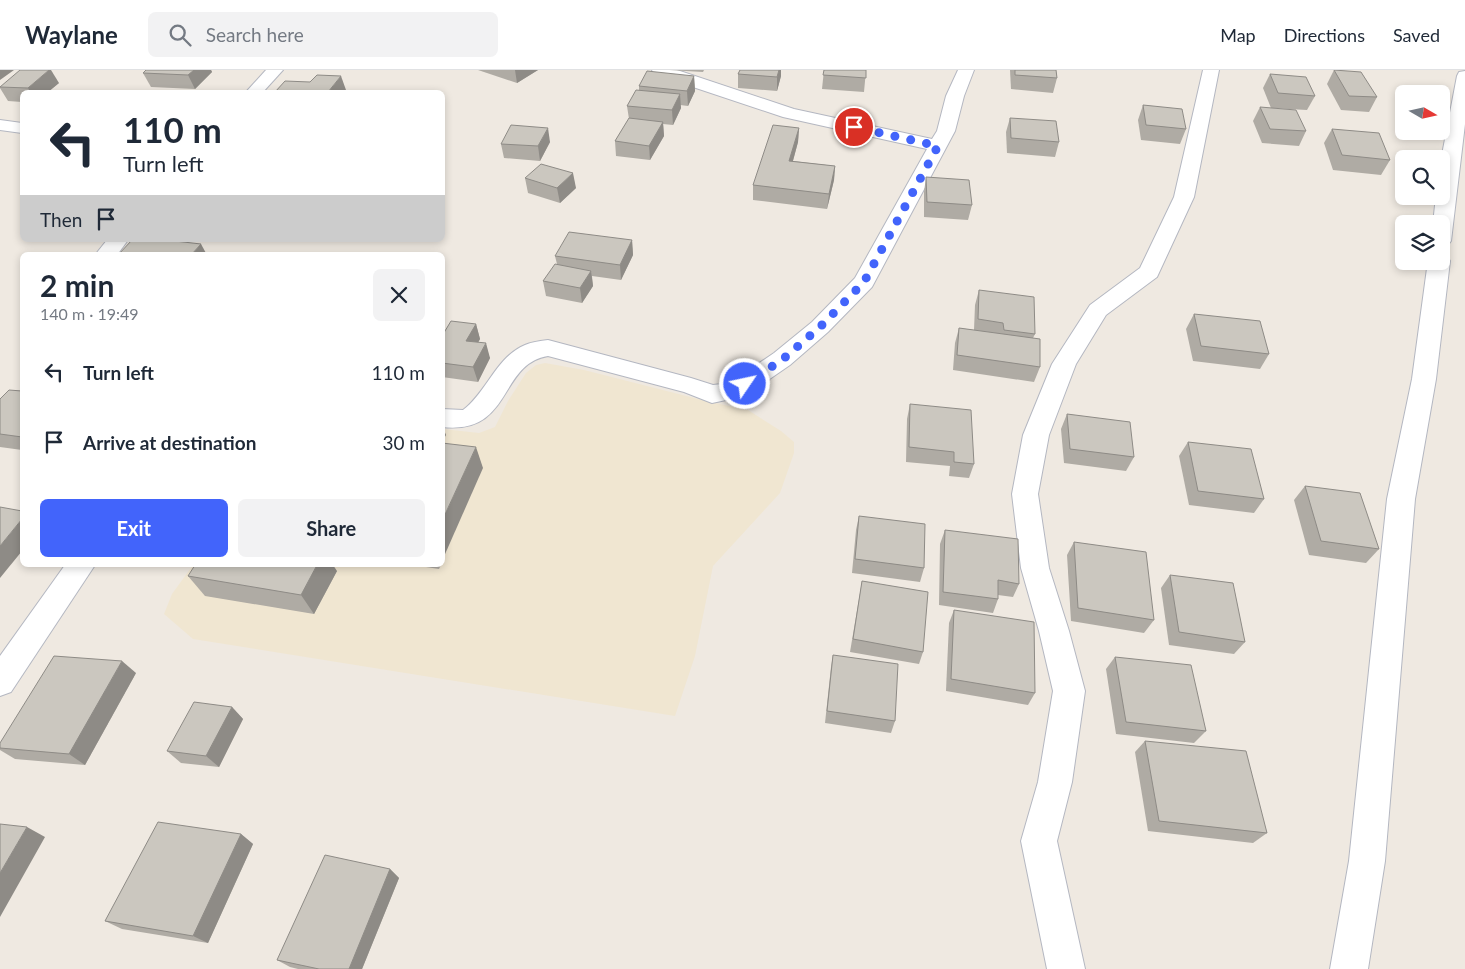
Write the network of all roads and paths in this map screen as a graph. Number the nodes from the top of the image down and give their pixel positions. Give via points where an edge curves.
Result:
1 (275, 70) edge
2 (660, 70) edge
3 (966, 70) edge
4 (1211, 70) edge
5 (1465, 76) edge
6 (256, 90) edge
7 (0, 125) edge
8 (20, 128) edge
9 (938, 146) junction
10 (1444, 215) edge
11 (116, 242) edge
12 (108, 252) edge
13 (1438, 270) edge
14 (445, 418) edge
15 (80, 567) edge
16 (0, 682) edge
17 (1066, 969) edge
18 (1349, 969) edge

1 - 6 street
2 - 9 street via 789,113
3 - 9 street
4 - 17 street via 1184,197 1149,272 1098,310 1064,364 1036,435 1025,494 1035,568 1069,691 1055,782 1039,841
5 - 10 street
7 - 8 street
9 - 14 street via 864,282 782,360 736,390 712,394 548,348 534,348 511,366 488,403 468,418
11 - 12 street
13 - 18 street via 1424,379 1401,499 1367,861
15 - 16 street

